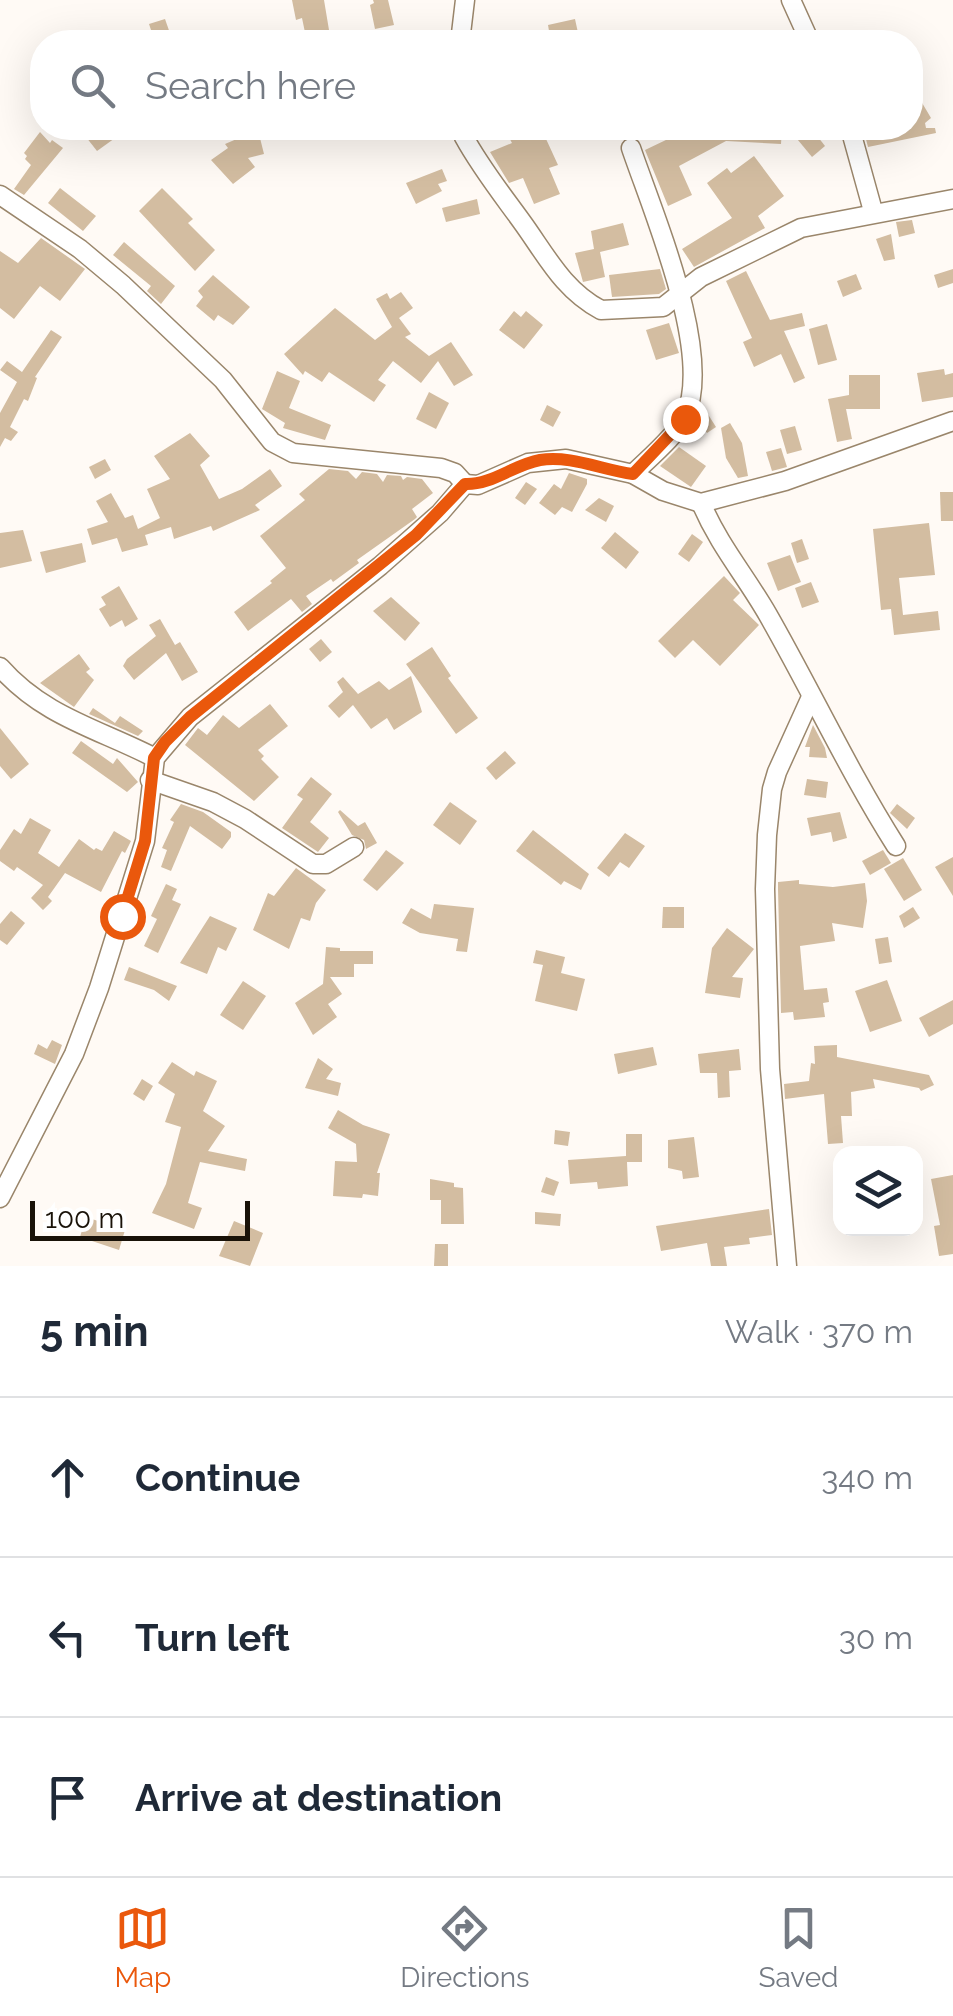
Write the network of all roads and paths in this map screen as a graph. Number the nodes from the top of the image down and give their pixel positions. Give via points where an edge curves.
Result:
1 (465, 0) edge
2 (791, 0) edge
3 (461, 30) edge
4 (805, 30) edge
5 (466, 140) edge
6 (853, 140) edge
7 (631, 148) dead end
8 (0, 195) edge
9 (953, 199) edge
10 (873, 211) junction
11 (678, 294) junction
12 (953, 422) edge
13 (633, 474) junction
14 (465, 484) junction
15 (701, 503) junction
16 (0, 667) edge
17 (811, 697) junction
18 (154, 758) junction
19 (150, 780) junction
20 (896, 846) dead end
21 (354, 847) dead end
22 (0, 1198) edge
23 (787, 1266) edge

1 - 3 street
2 - 4 street
5 - 11 street via 571,289 601,310 663,306
6 - 10 street
7 - 11 street
8 - 14 street via 124,286 223,380 272,442 293,452 441,468
9 - 10 street
10 - 11 street via 801,228
11 - 13 street via 696,378 685,419
12 - 15 street
13 - 14 street via 546,459
13 - 15 street
14 - 18 street via 380,566 190,717
15 - 17 street
16 - 18 street via 77,725
17 - 20 street
17 - 23 street via 772,789 766,853 770,1069
18 - 19 street
19 - 21 street via 213,802 313,864
19 - 22 street via 145,841 99,988 74,1054

